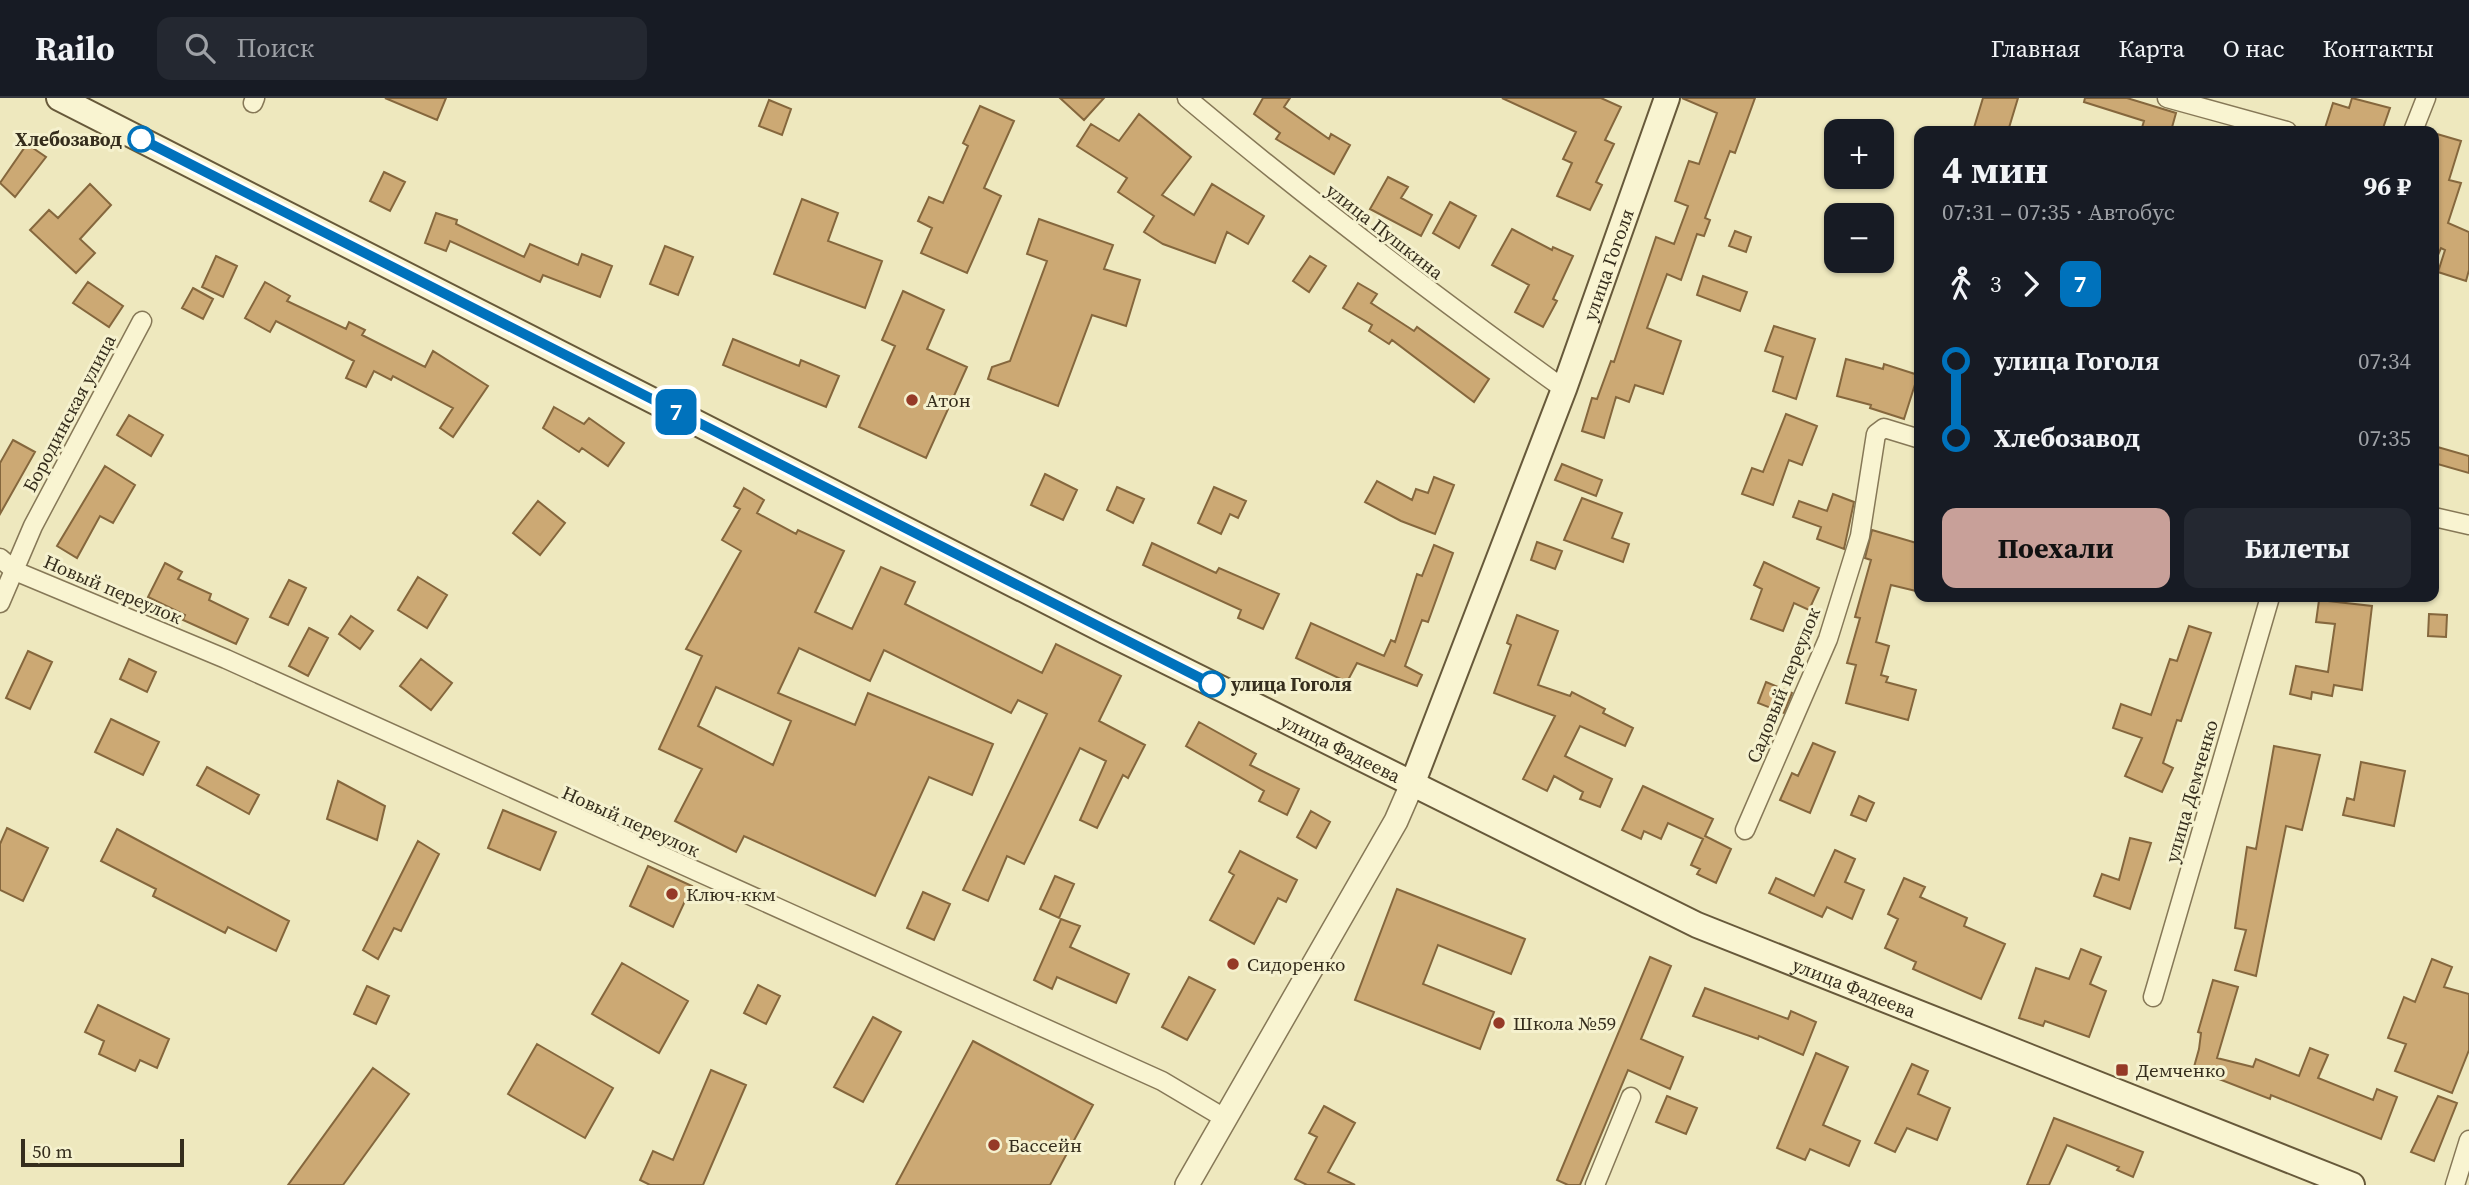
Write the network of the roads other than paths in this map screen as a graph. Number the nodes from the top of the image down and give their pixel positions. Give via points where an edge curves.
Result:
1 (59, 98) edge
2 (1187, 98) edge
3 (1667, 98) edge
4 (2167, 98) edge
5 (2426, 98) edge
6 (2269, 126) edge
7 (2415, 126) edge
8 (142, 321) dead end
9 (1564, 389) junction
10 (1914, 437) edge
11 (2439, 518) edge
12 (2469, 525) edge
13 (0, 558) edge
14 (15, 571) junction
15 (2269, 602) edge
16 (0, 603) edge
17 (1413, 782) junction
18 (1745, 830) dead end
19 (2153, 997) dead end
20 (1631, 1097) dead end
21 (1226, 1119) junction
22 (2469, 1140) edge
23 (1187, 1185) edge
24 (1595, 1185) edge
25 (2352, 1185) edge
26 (2455, 1185) edge

1 - 17 main road, улица Фадеева via 1116,637
2 - 9 street, улица Пушкина via 1443,302
3 - 9 main road, улица Гоголя
4 - 6 street
5 - 7 street
8 - 14 street, Бородинская улица via 33,526
9 - 17 main road, улица Гоголя
10 - 18 street, Садовый переулок via 1884,428 1876,435 1860,536 1828,639
11 - 12 street
13 - 14 street, Новый переулок
14 - 16 street, Бородинская улица
14 - 21 street, Новый переулок via 226,659 1162,1081
15 - 19 street, улица Демченко
17 - 21 street, улица Гоголя via 1396,821
17 - 25 main road, улица Фадеева via 1697,925
20 - 24 street
21 - 23 street, улица Гоголя
22 - 26 street

